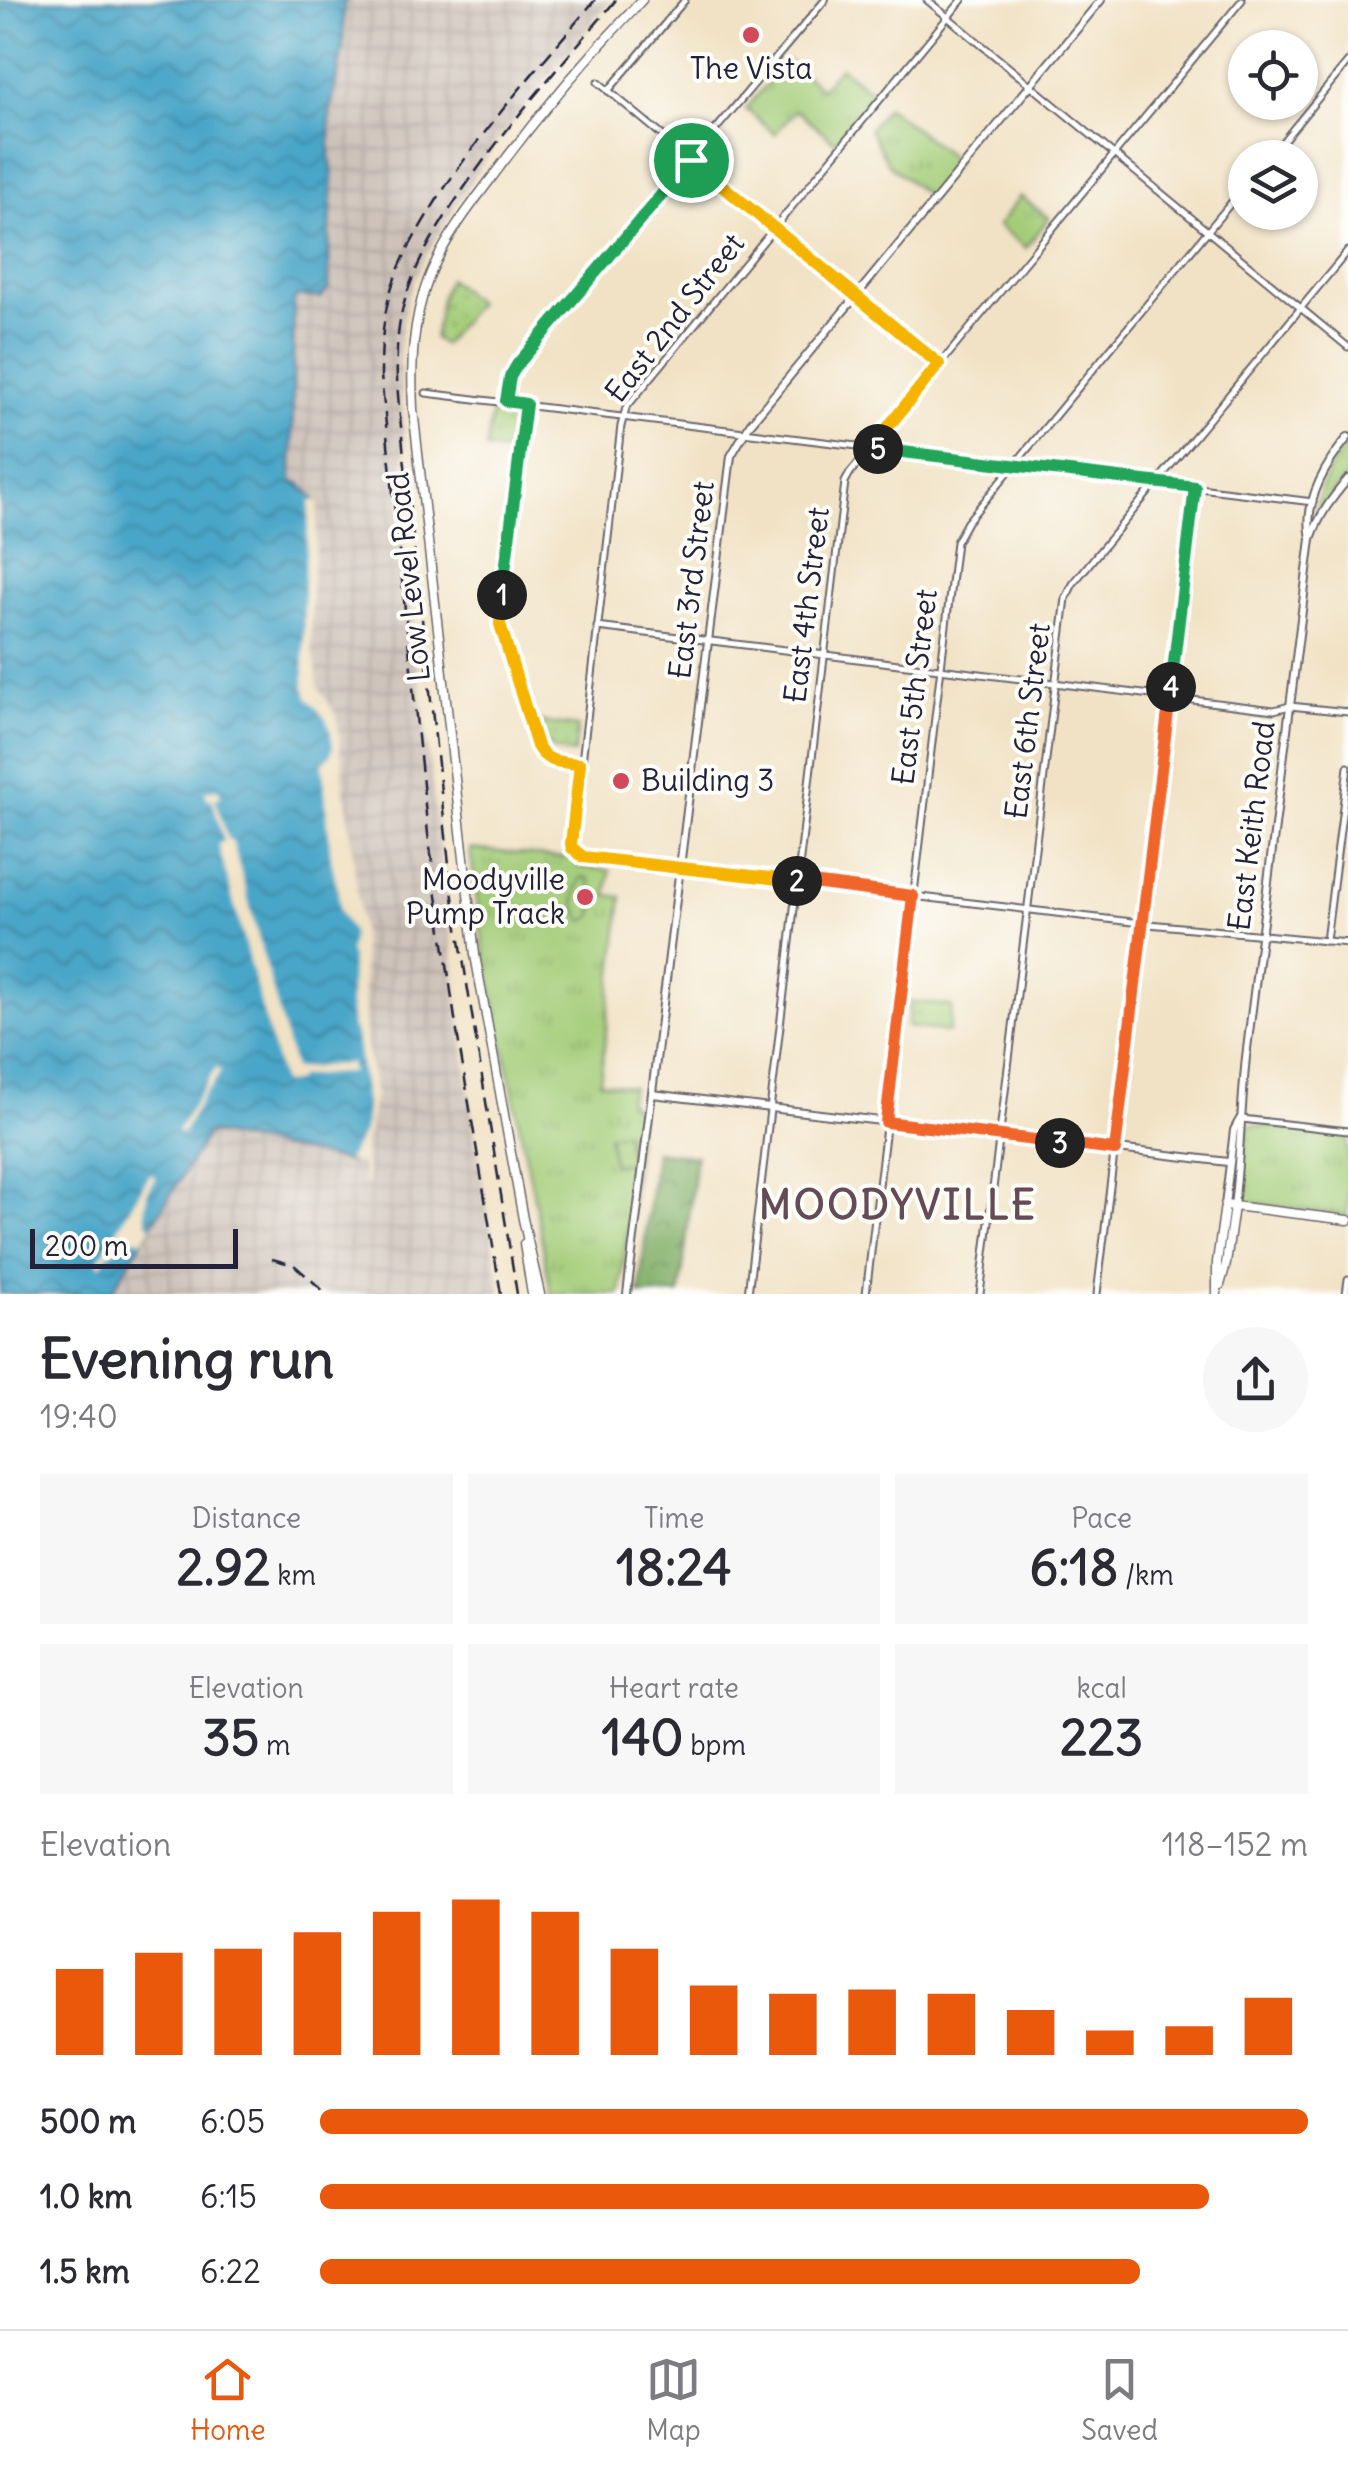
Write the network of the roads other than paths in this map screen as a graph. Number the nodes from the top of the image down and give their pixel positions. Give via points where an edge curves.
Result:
1 (642, 0) edge
2 (685, 0) edge
3 (825, 0) edge
4 (927, 0) edge
5 (962, 0) edge
6 (1101, 0) edge
7 (1242, 0) edge
8 (948, 17) junction
9 (1348, 62) edge
10 (598, 82) dead end
11 (1031, 85) junction
12 (608, 91) junction
13 (1284, 140) edge
14 (1115, 155) junction
15 (691, 160) junction
16 (1228, 207) edge
17 (774, 228) junction
18 (1207, 232) junction
19 (1348, 251) edge
20 (856, 296) junction
21 (1300, 309) junction
22 (1348, 348) edge
23 (939, 364) junction
24 (426, 393) dead end
25 (506, 401) junction
26 (526, 404) junction
27 (623, 416) junction
28 (744, 433) junction
29 (1348, 438) edge
30 (871, 448) junction
31 (1015, 465) junction
32 (1348, 478) edge
33 (1157, 482) junction
34 (1195, 487) junction
35 (1313, 502) junction
36 (1311, 539) junction
37 (596, 627) junction
38 (708, 640) junction
39 (824, 655) junction
40 (941, 669) junction
41 (1055, 683) junction
42 (1170, 696) junction
43 (1290, 706) junction
44 (1348, 712) edge
45 (580, 764) junction
46 (1348, 766) edge
47 (680, 867) junction
48 (797, 881) junction
49 (913, 896) junction
50 (1028, 909) junction
51 (1142, 923) junction
52 (1261, 935) junction
53 (1326, 940) junction
54 (1348, 943) edge
55 (652, 1094) junction
56 (770, 1108) junction
57 (1240, 1118) junction
58 (886, 1122) junction
59 (1348, 1131) edge
60 (1000, 1136) junction
61 (1240, 1148) junction
62 (1115, 1150) junction
63 (1228, 1162) junction
64 (1236, 1184) junction
65 (1229, 1206) junction
66 (522, 1219) junction
67 (1348, 1220) edge
68 (1348, 1279) edge
69 (1218, 1292) edge
70 (532, 1294) edge
71 (540, 1294) edge
72 (627, 1294) edge
73 (748, 1294) edge
74 (866, 1294) edge
75 (980, 1294) edge
76 (1098, 1294) edge
77 (1346, 1294) edge

1 - 66 main road, Low Level Road via 531,124 456,226 428,280 412,350 413,409 475,955
2 - 12 street
3 - 15 street
4 - 8 street
5 - 8 street, East 2nd Street
6 - 11 street, East 3rd Street
7 - 14 street, East 4th Street
8 - 11 street
8 - 17 street, East 2nd Street
9 - 13 street
10 - 12 street
11 - 14 street
11 - 20 street, East 3rd Street
12 - 15 street
14 - 18 street
14 - 23 street, East 4th Street
15 - 17 street
15 - 25 street via 517,365
16 - 18 street, East 5th Street
17 - 20 street
17 - 27 street, East 2nd Street
18 - 21 street
18 - 31 street, East 5th Street
19 - 21 street, East 6th Street
20 - 23 street
20 - 28 street, East 3rd Street
21 - 22 street
21 - 33 street, East 6th Street
23 - 30 street, East 4th Street
24 - 25 street
25 - 26 street
26 - 27 street
26 - 45 street via 500,624 541,752 552,761
27 - 28 street
27 - 37 street, East 2nd Street
28 - 30 street
28 - 38 street, East 3rd Street via 729,465
29 - 35 street, East Keith Road via 1329,462
30 - 31 street
30 - 39 street, East 4th Street via 844,490
31 - 33 street
31 - 40 street, East 5th Street via 956,542
32 - 36 street, East Keith Road
33 - 34 street
33 - 41 street, East 6th Street via 1069,591
34 - 35 street
34 - 42 street
35 - 36 street, East Keith Road
36 - 43 street, East Keith Road
37 - 38 street
37 - 45 street, East 2nd Street
38 - 39 street
38 - 47 street, East 3rd Street
39 - 40 street
39 - 48 street, East 4th Street
40 - 41 street
40 - 49 street, East 5th Street
41 - 42 street
41 - 50 street, East 6th Street
42 - 43 street via 1274,710
42 - 51 street
43 - 44 street
43 - 52 street, East Keith Road
45 - 47 street, East 2nd Street via 574,850 583,857
46 - 53 street
47 - 48 street
47 - 55 street, East 3rd Street
48 - 49 street
48 - 56 street, East 4th Street
49 - 50 street
49 - 58 street, East 5th Street
50 - 51 street
50 - 60 street, East 6th Street
51 - 52 street
51 - 62 street
52 - 53 street
52 - 57 street, East Keith Road
53 - 54 street
55 - 56 street
55 - 72 street, East 3rd Street
56 - 58 street
56 - 73 street, East 4th Street
57 - 59 street
57 - 61 street, East Keith Road
57 - 63 street, East Keith Road
58 - 60 street
58 - 74 street, East 5th Street
60 - 62 street
60 - 75 street, East 6th Street
61 - 63 street
61 - 64 street, East Keith Road
62 - 63 street
62 - 76 street
63 - 64 street
63 - 65 street, East Keith Road
64 - 65 street, East Keith Road
65 - 67 main road
65 - 69 main road, East Keith Road
66 - 70 main road, Low Level Road
66 - 71 main road, Low Level Road
68 - 77 street

